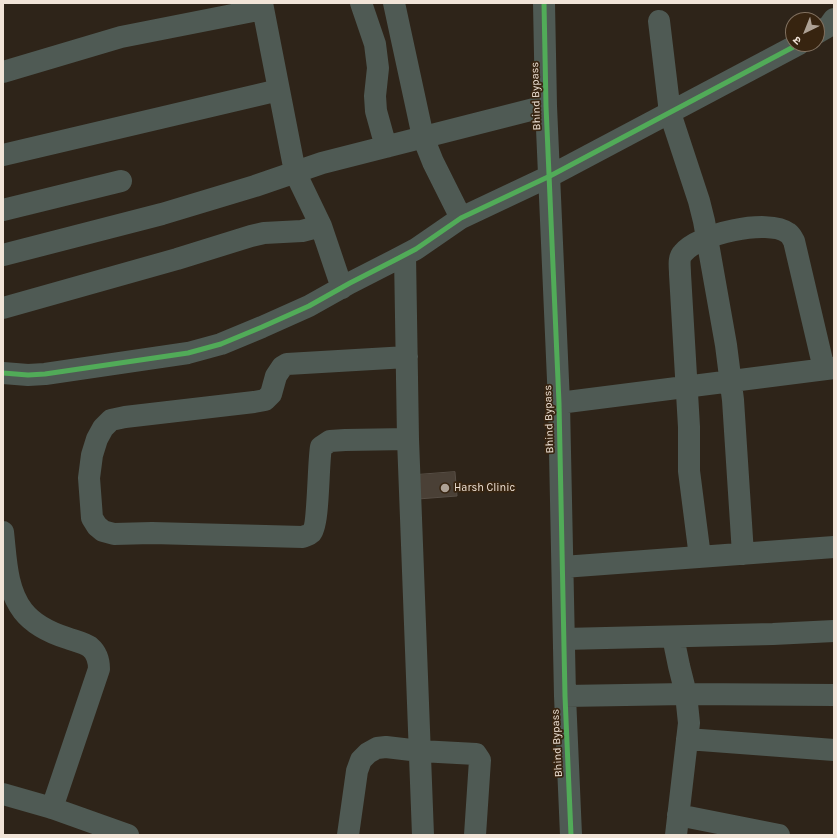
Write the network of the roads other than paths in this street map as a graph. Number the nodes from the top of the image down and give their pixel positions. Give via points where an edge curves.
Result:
1 (361, 3) edge
2 (394, 3) edge
3 (544, 3) edge
4 (263, 6) edge
5 (834, 19) edge
6 (659, 21) dead end
7 (825, 29) edge
8 (785, 51) edge
9 (3, 72) edge
10 (279, 90) junction
11 (546, 106) junction
12 (670, 113) junction
13 (423, 137) junction
14 (386, 147) junction
15 (3, 155) edge
16 (295, 172) junction
17 (550, 176) junction
18 (121, 181) dead end
19 (3, 210) edge
20 (461, 218) junction
21 (321, 226) junction
22 (708, 237) junction
23 (3, 255) edge
24 (405, 255) junction
25 (342, 288) junction
26 (3, 308) edge
27 (407, 357) junction
28 (829, 368) edge
29 (3, 373) edge
30 (731, 381) junction
31 (686, 388) junction
32 (559, 403) junction
33 (408, 439) junction
34 (3, 538) edge
35 (833, 549) edge
36 (743, 554) junction
37 (700, 557) junction
38 (563, 567) junction
39 (834, 631) edge
40 (673, 637) junction
41 (564, 639) junction
42 (686, 694) junction
43 (834, 695) edge
44 (565, 696) junction
45 (687, 739) junction
46 (834, 750) edge
47 (420, 752) junction
48 (3, 794) edge
49 (52, 808) junction
50 (677, 825) edge
51 (128, 835) edge
52 (348, 835) edge
53 (423, 835) edge
54 (476, 835) edge
55 (571, 835) edge
56 (779, 835) edge

1 - 14 street via 376,51 376,111
2 - 13 street
3 - 11 street, Bhind Bypass
4 - 9 street via 121,37
4 - 10 street
5 - 7 street
6 - 12 street
8 - 12 street
10 - 15 street
10 - 16 street
11 - 13 street
11 - 17 street, Bhind Bypass
12 - 17 street
12 - 22 street
13 - 14 street
13 - 20 street
14 - 16 street
16 - 21 street
16 - 23 street via 162,214
17 - 20 street
17 - 32 street, Bhind Bypass
18 - 19 street
20 - 24 street
21 - 25 street
21 - 26 street via 302,231 251,236
22 - 28 street via 764,226 782,229 789,234 794,240
22 - 30 street
22 - 31 street via 682,253 680,260
24 - 25 street
24 - 27 street
25 - 29 street via 262,327 221,344 188,353 45,374
27 - 33 street
27 - 33 street via 287,364 276,376 271,394 265,400 125,416 111,420 97,439 92,455 89,478 92,518 103,531 114,534 303,537 311,534 315,527 321,447 330,441
28 - 30 street
30 - 31 street
30 - 36 street
31 - 32 street
31 - 37 street via 689,472
32 - 38 street, Bhind Bypass
33 - 47 street
34 - 49 street via 11,586 24,613 44,629 91,648 99,662 99,669
35 - 36 street
36 - 37 street
37 - 38 street
38 - 41 street, Bhind Bypass
39 - 40 street
40 - 41 street
40 - 42 street
41 - 44 street, Bhind Bypass
42 - 43 street
42 - 44 street
42 - 45 street via 689,723
44 - 55 street, Bhind Bypass
45 - 46 street
45 - 50 street
47 - 52 street via 377,748 361,760 357,771
47 - 53 street
47 - 54 street via 476,754 480,760
48 - 49 street
49 - 51 street
50 - 56 street

